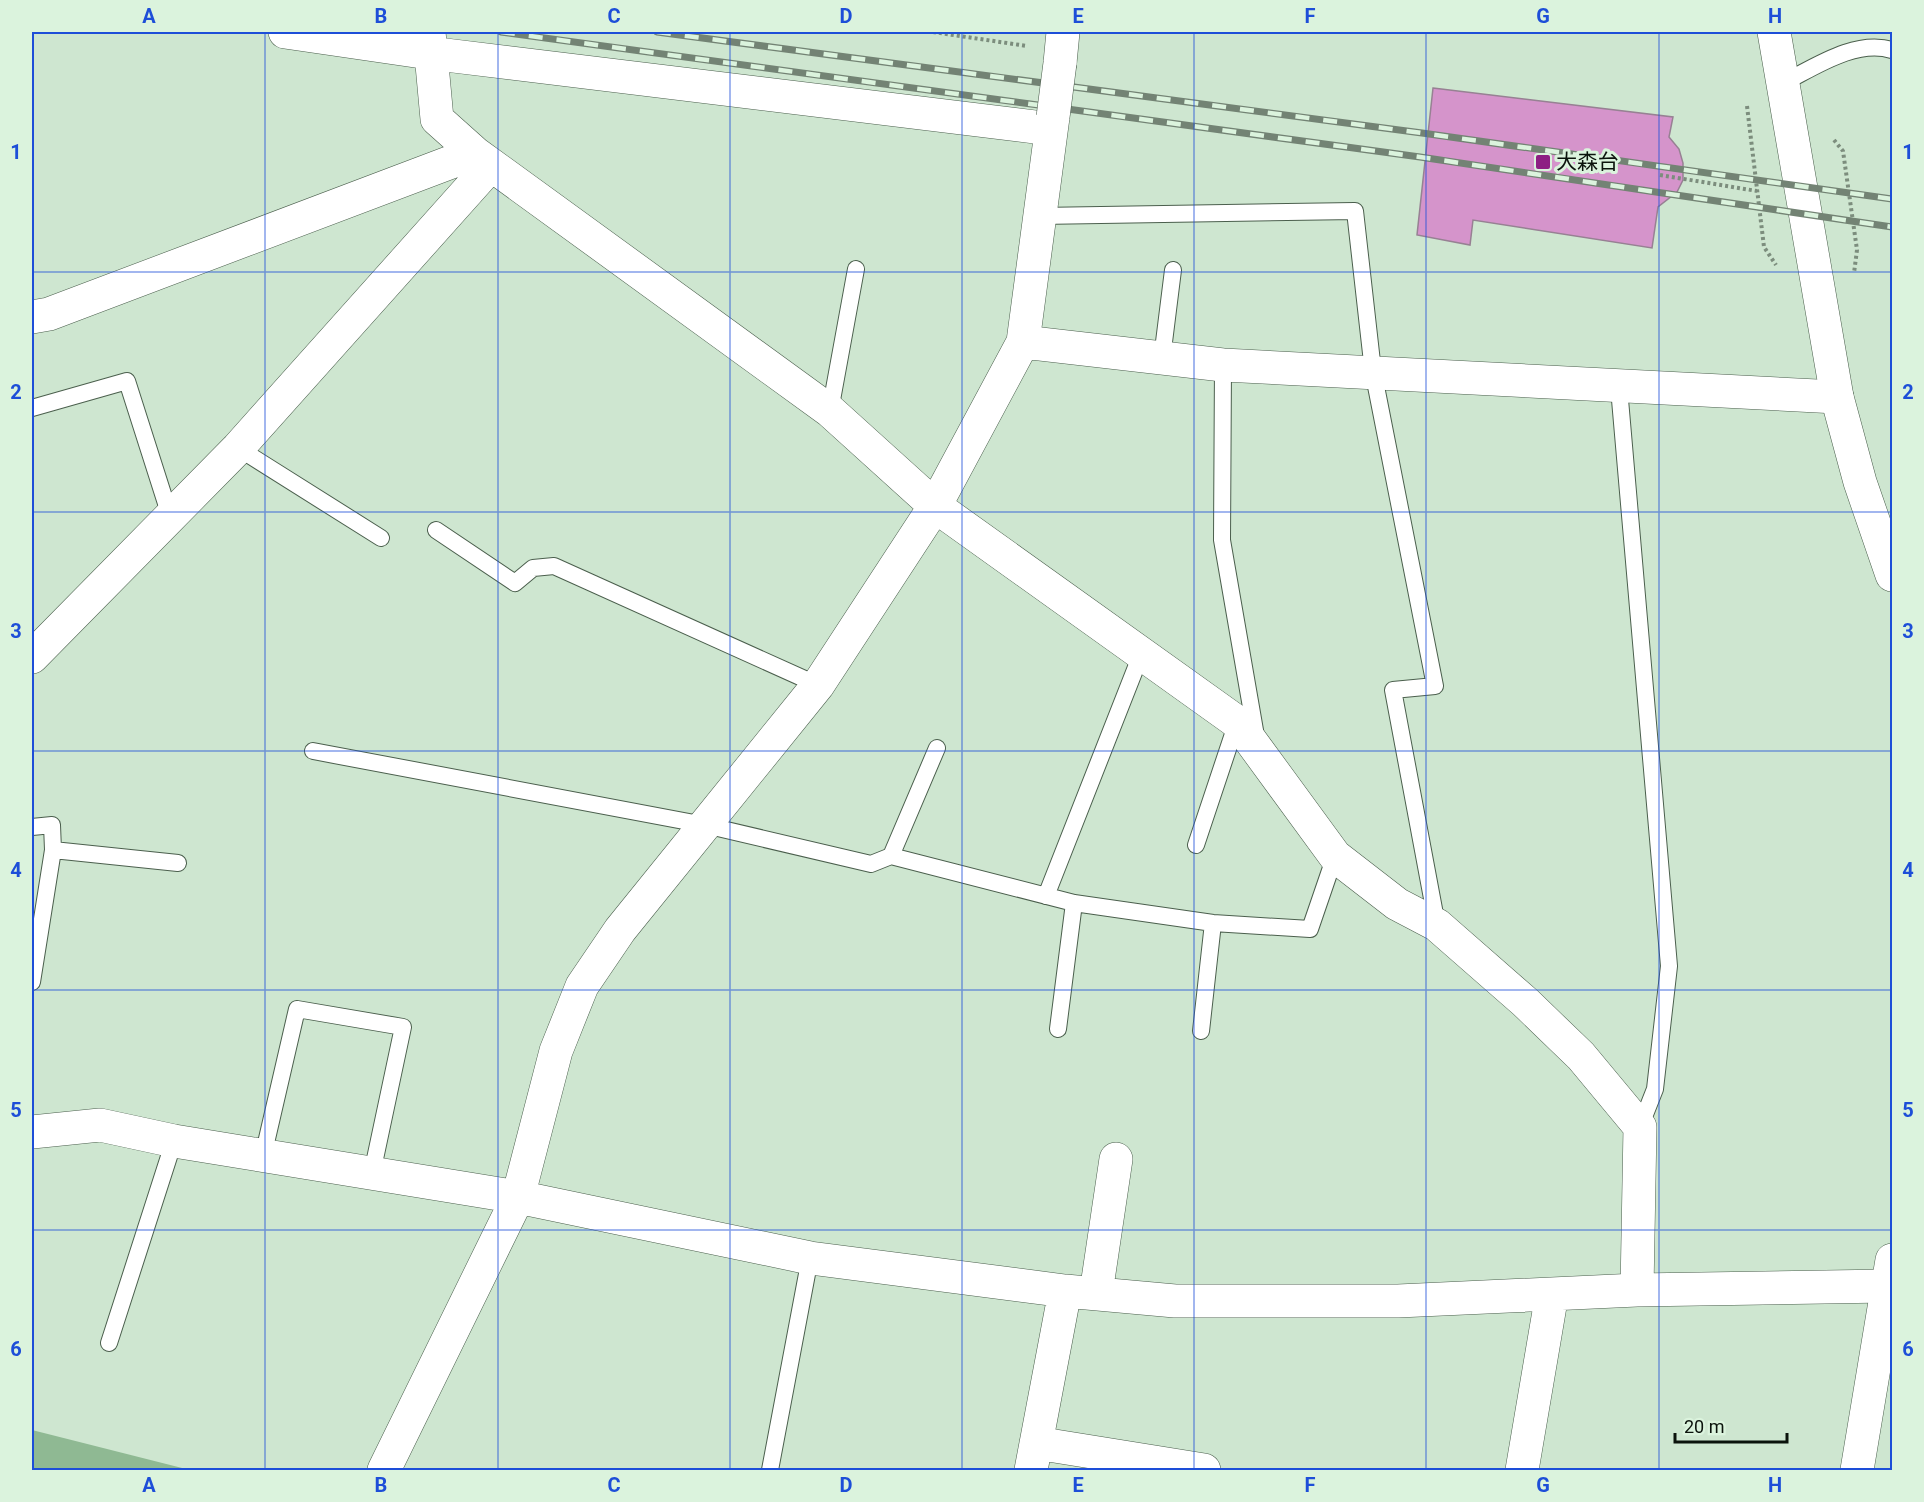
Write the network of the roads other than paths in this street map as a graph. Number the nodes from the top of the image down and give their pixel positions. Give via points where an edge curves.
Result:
1 (285, 32) edge
2 (1774, 32) edge
3 (429, 42) edge
4 (1061, 49) edge
5 (1893, 50) edge
6 (1783, 83) junction
7 (1052, 123) junction
8 (483, 159) junction
9 (1039, 216) junction
10 (856, 269) dead end
11 (1173, 270) dead end
12 (32, 317) edge
13 (1023, 342) junction
14 (1161, 358) junction
15 (1223, 365) junction
16 (1373, 371) junction
17 (1619, 387) junction
18 (1837, 397) junction
19 (32, 408) edge
20 (830, 411) junction
21 (238, 448) junction
22 (935, 506) junction
23 (171, 519) junction
24 (436, 530) dead end
25 (381, 538) dead end
26 (1893, 575) edge
27 (1142, 652) junction
28 (32, 657) edge
29 (818, 685) junction
30 (1238, 722) junction
31 (937, 748) dead end
32 (1258, 748) junction
33 (313, 751) dead end
34 (705, 825) junction
35 (32, 827) edge
36 (1196, 845) dead end
37 (53, 850) junction
38 (891, 856) junction
39 (1335, 856) junction
40 (178, 862) dead end
41 (1046, 896) junction
42 (1074, 903) junction
43 (1213, 923) junction
44 (1437, 926) junction
45 (32, 982) edge
46 (1058, 1029) dead end
47 (1201, 1031) dead end
48 (1641, 1127) junction
49 (32, 1132) edge
50 (174, 1141) junction
51 (263, 1156) junction
52 (1116, 1159) dead end
53 (372, 1173) junction
54 (518, 1197) junction
55 (810, 1258) junction
56 (1890, 1273) edge
57 (1637, 1290) junction
58 (1081, 1292) junction
59 (1552, 1294) junction
60 (1888, 1328) edge
61 (109, 1343) dead end
62 (1034, 1457) edge
63 (384, 1470) edge
64 (770, 1470) edge
65 (1204, 1470) edge
66 (1522, 1470) edge
67 (1857, 1470) edge

1 - 3 street
2 - 6 street
3 - 7 street
3 - 8 street via 437,119
4 - 7 street, bridge
5 - 6 lane via 1878,46 1834,57
6 - 18 street
7 - 9 street
8 - 12 street
8 - 20 street
8 - 21 street
9 - 13 street
9 - 16 lane via 1355,211
10 - 20 lane
11 - 14 lane
13 - 14 street
13 - 22 street
14 - 15 street
15 - 16 street
15 - 32 lane via 1222,540
16 - 17 street
16 - 44 lane via 1435,686 1393,690
17 - 18 street
17 - 48 lane via 1669,966 1655,1089
18 - 26 street via 1860,482
19 - 23 lane via 127,381
20 - 22 street
21 - 23 street
21 - 25 lane
22 - 27 street
22 - 29 street
23 - 28 street
24 - 29 lane via 515,584 533,568 554,566
27 - 30 street
27 - 41 lane
29 - 34 street
30 - 32 street
30 - 36 lane
31 - 38 lane
32 - 39 street
33 - 34 lane
34 - 38 lane via 871,864
34 - 54 street via 621,930 582,986 556,1051
35 - 37 lane via 52,825
37 - 40 lane
37 - 45 lane
38 - 41 lane
39 - 43 lane via 1310,930
39 - 44 street via 1397,904
41 - 42 lane
42 - 43 lane
42 - 46 lane
43 - 47 lane
44 - 48 street via 1581,1056
48 - 57 street
49 - 50 street via 100,1125
50 - 51 street
50 - 61 lane
51 - 53 street
51 - 53 lane via 297,1009 403,1027
52 - 58 street
53 - 54 street
54 - 55 street
54 - 63 street
55 - 58 street
55 - 64 lane
56 - 57 street
56 - 60 street
57 - 59 street
58 - 59 street via 1198,1301 1398,1301
58 - 62 street
59 - 66 street
60 - 67 street
62 - 65 street

